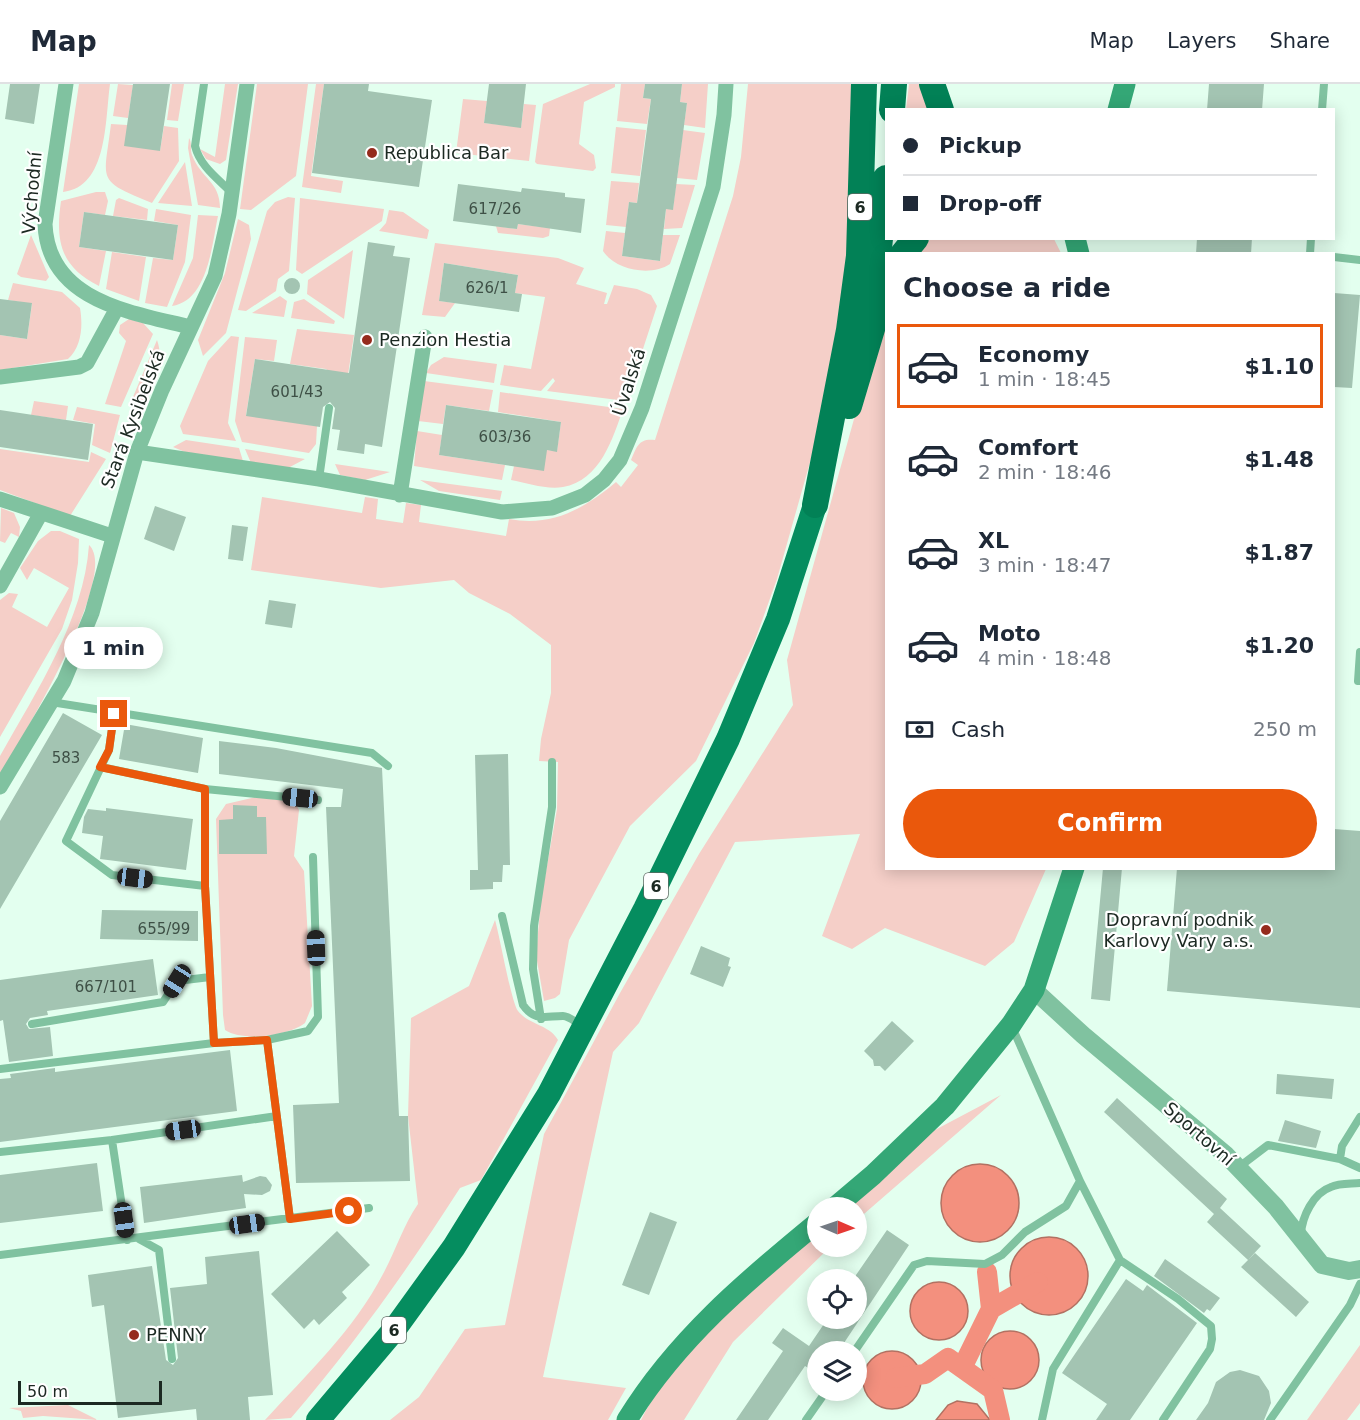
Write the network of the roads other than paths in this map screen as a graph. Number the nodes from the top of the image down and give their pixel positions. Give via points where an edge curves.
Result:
1 (66, 84) edge
2 (204, 84) edge
3 (247, 84) edge
4 (726, 84) edge
5 (864, 84) edge
6 (894, 84) edge
7 (932, 84) edge
8 (1125, 84) edge
9 (1324, 84) edge
10 (892, 108) edge
11 (940, 108) edge
12 (1119, 108) edge
13 (1322, 108) edge
14 (885, 191) edge
15 (231, 192) junction
16 (914, 240) edge
17 (905, 252) edge
18 (1335, 257) edge
19 (1360, 260) edge
20 (885, 285) edge
21 (117, 308) junction
22 (190, 327) junction
23 (425, 337) dead end
24 (866, 344) junction
25 (0, 377) edge
26 (329, 408) dead end
27 (137, 452) junction
28 (320, 479) junction
29 (400, 495) junction
30 (0, 499) edge
31 (815, 505) junction
32 (41, 513) junction
33 (112, 536) junction
34 (0, 586) edge
35 (1360, 652) edge
36 (1360, 681) edge
37 (51, 702) junction
38 (114, 714) junction
39 (552, 762) dead end
40 (388, 766) dead end
41 (100, 767) junction
42 (0, 787) edge
43 (205, 789) junction
44 (318, 800) dead end
45 (313, 857) dead end
46 (1073, 870) edge
47 (205, 886) junction
48 (502, 916) dead end
49 (210, 977) junction
50 (1034, 990) junction
51 (541, 1019) junction
52 (32, 1024) dead end
53 (1011, 1025) junction
54 (585, 1027) junction
55 (267, 1040) junction
56 (214, 1043) junction
57 (0, 1069) edge
58 (277, 1116) junction
59 (1360, 1117) edge
60 (112, 1140) junction
61 (0, 1152) edge
62 (1340, 1160) junction
63 (1238, 1168) junction
64 (1360, 1168) edge
65 (1080, 1181) junction
66 (1360, 1183) edge
67 (847, 1197) edge
68 (369, 1208) dead end
69 (290, 1219) junction
70 (807, 1231) edge
71 (140, 1239) junction
72 (127, 1240) junction
73 (1302, 1242) junction
74 (0, 1254) edge
75 (1120, 1260) junction
76 (1360, 1269) edge
77 (1360, 1284) edge
78 (862, 1341) edge
79 (172, 1359) dead end
80 (819, 1401) edge
81 (323, 1414) edge
82 (307, 1420) edge
83 (627, 1420) edge
84 (806, 1420) edge
85 (1042, 1420) edge
86 (1163, 1420) edge
87 (1270, 1420) edge

1 - 21 street, Východní via 48,201 46,242 67,280
2 - 15 lane via 197,155
3 - 15 street, Stará Kysibelská
4 - 29 street, Úvalská via 713,187 642,408 620,460 585,495 552,508 502,512
5 - 31 highway, 6 via 859,256 849,330
6 - 10 highway
7 - 11 highway
8 - 12 main road
9 - 13 lane
14 - 24 highway, 6 via 879,272
15 - 22 street, Stará Kysibelská via 215,276
16 - 17 highway
18 - 19 lane
20 - 24 highway
21 - 22 street, Východní
21 - 25 street via 87,363
22 - 27 street, Stará Kysibelská
23 - 29 street
24 - 31 highway, 6 via 841,434
26 - 28 lane
27 - 28 street, Úvalská
27 - 33 street, Stará Kysibelská
28 - 29 street, Úvalská
30 - 32 street
31 - 54 main road, 6 via 778,619 728,739
32 - 33 street
32 - 34 street
33 - 37 street, Stará Kysibelská via 92,613 64,681
35 - 36 lane
37 - 38 lane
37 - 42 street, Stará Kysibelská
38 - 40 lane via 372,753
38 - 41 lane via 109,750
39 - 51 lane via 552,807 534,926 533,969
41 - 43 lane
41 - 47 lane via 66,841 112,875
43 - 44 lane
43 - 47 lane
45 - 55 lane via 318,1017 308,1031
46 - 50 main road
47 - 49 lane
48 - 51 lane via 523,1005
49 - 52 lane via 177,981 163,1002
49 - 56 lane
50 - 53 main road
50 - 63 street, Sportovní
51 - 54 lane via 566,1016
53 - 65 lane
53 - 67 main road via 945,1106
54 - 81 main road, 6 via 549,1094 454,1247 393,1330
55 - 56 lane
55 - 58 lane
56 - 57 lane
58 - 60 lane
58 - 69 lane
59 - 62 lane via 1342,1146
60 - 61 lane
60 - 72 lane
62 - 63 lane via 1268,1145
62 - 64 lane
63 - 73 street, Sportovní via 1276,1207
65 - 75 lane
65 - 78 lane via 1066,1206 1024,1232 1002,1255 985,1264 927,1261 914,1265
66 - 73 lane via 1323,1191 1302,1222
68 - 69 lane
69 - 71 lane
70 - 83 main road via 736,1289 671,1356
71 - 72 lane
71 - 79 lane via 159,1250
72 - 74 lane
73 - 76 street, Sportovní via 1322,1265 1349,1271
75 - 85 lane via 1053,1369
75 - 86 lane via 1210,1326 1210,1349
77 - 87 lane via 1350,1305
80 - 84 lane
81 - 82 main road

